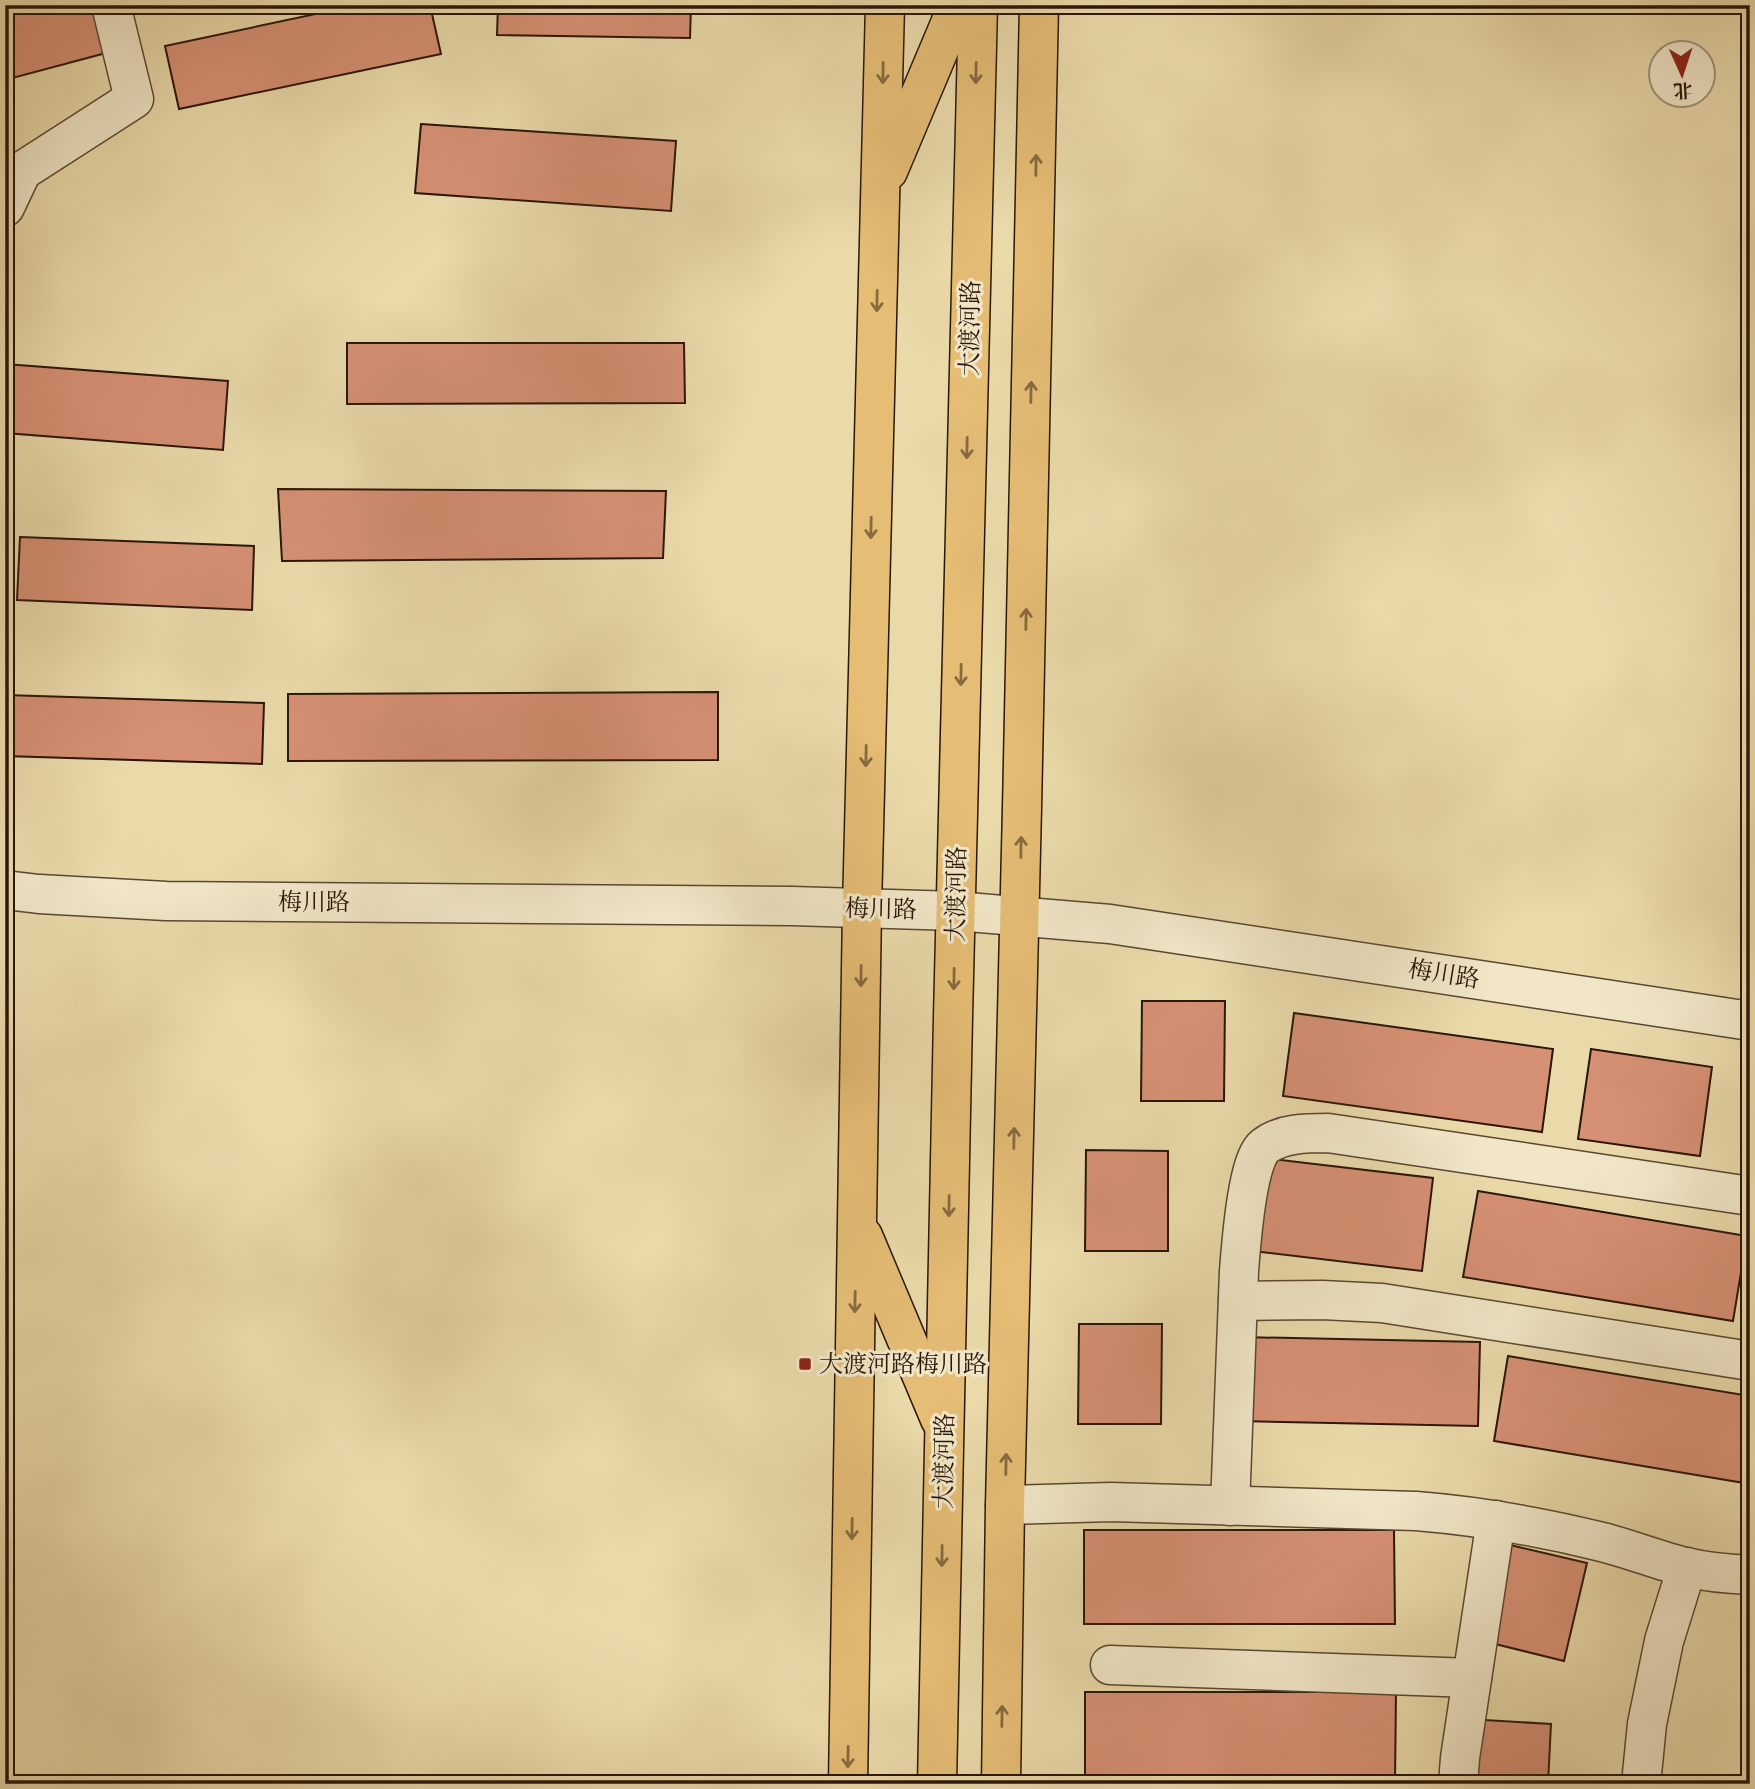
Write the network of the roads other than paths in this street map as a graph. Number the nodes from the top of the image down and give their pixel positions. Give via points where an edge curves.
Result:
1 (111, 5) edge
2 (885, 5) edge
3 (958, 5) edge
4 (978, 5) edge
5 (1039, 5) edge
6 (880, 189) junction
7 (5, 207) edge
8 (5, 890) edge
9 (862, 908) junction
10 (956, 911) junction
11 (1020, 915) junction
12 (1750, 1021) edge
13 (1750, 1196) edge
14 (856, 1221) junction
15 (1238, 1301) junction
16 (1750, 1361) edge
17 (944, 1431) junction
18 (1005, 1505) junction
19 (1230, 1506) junction
20 (1496, 1520) junction
21 (1687, 1567) junction
22 (1750, 1575) edge
23 (1110, 1665) dead end
24 (1472, 1678) junction
25 (848, 1784) edge
26 (937, 1784) edge
27 (1001, 1784) edge
28 (1458, 1784) edge
29 (1641, 1784) edge

1 - 7 street via 134,99 22,171
2 -> 6 main road
3 - 6 main road
4 -> 10 main road, 大渡河路
11 -> 5 main road
6 -> 9 main road
8 - 9 street, 梅川路 via 166,901
9 - 10 street, 梅川路
9 -> 14 main road
10 - 11 street, 梅川路
10 -> 17 main road, 大渡河路
11 - 12 street, 梅川路 via 1110,924
18 -> 11 main road
13 - 15 street via 1328,1133 1294,1135 1262,1147 1254,1163 1241,1237
14 - 17 main road
14 -> 25 main road
15 - 16 street via 1382,1303
15 - 19 street
17 -> 26 main road, 大渡河路
18 - 19 street
27 -> 18 main road
19 - 20 street via 1416,1511
20 - 21 street via 1557,1531
20 - 24 street
21 - 22 street
21 - 29 street via 1664,1641 1647,1724
23 - 24 street
24 - 28 street

